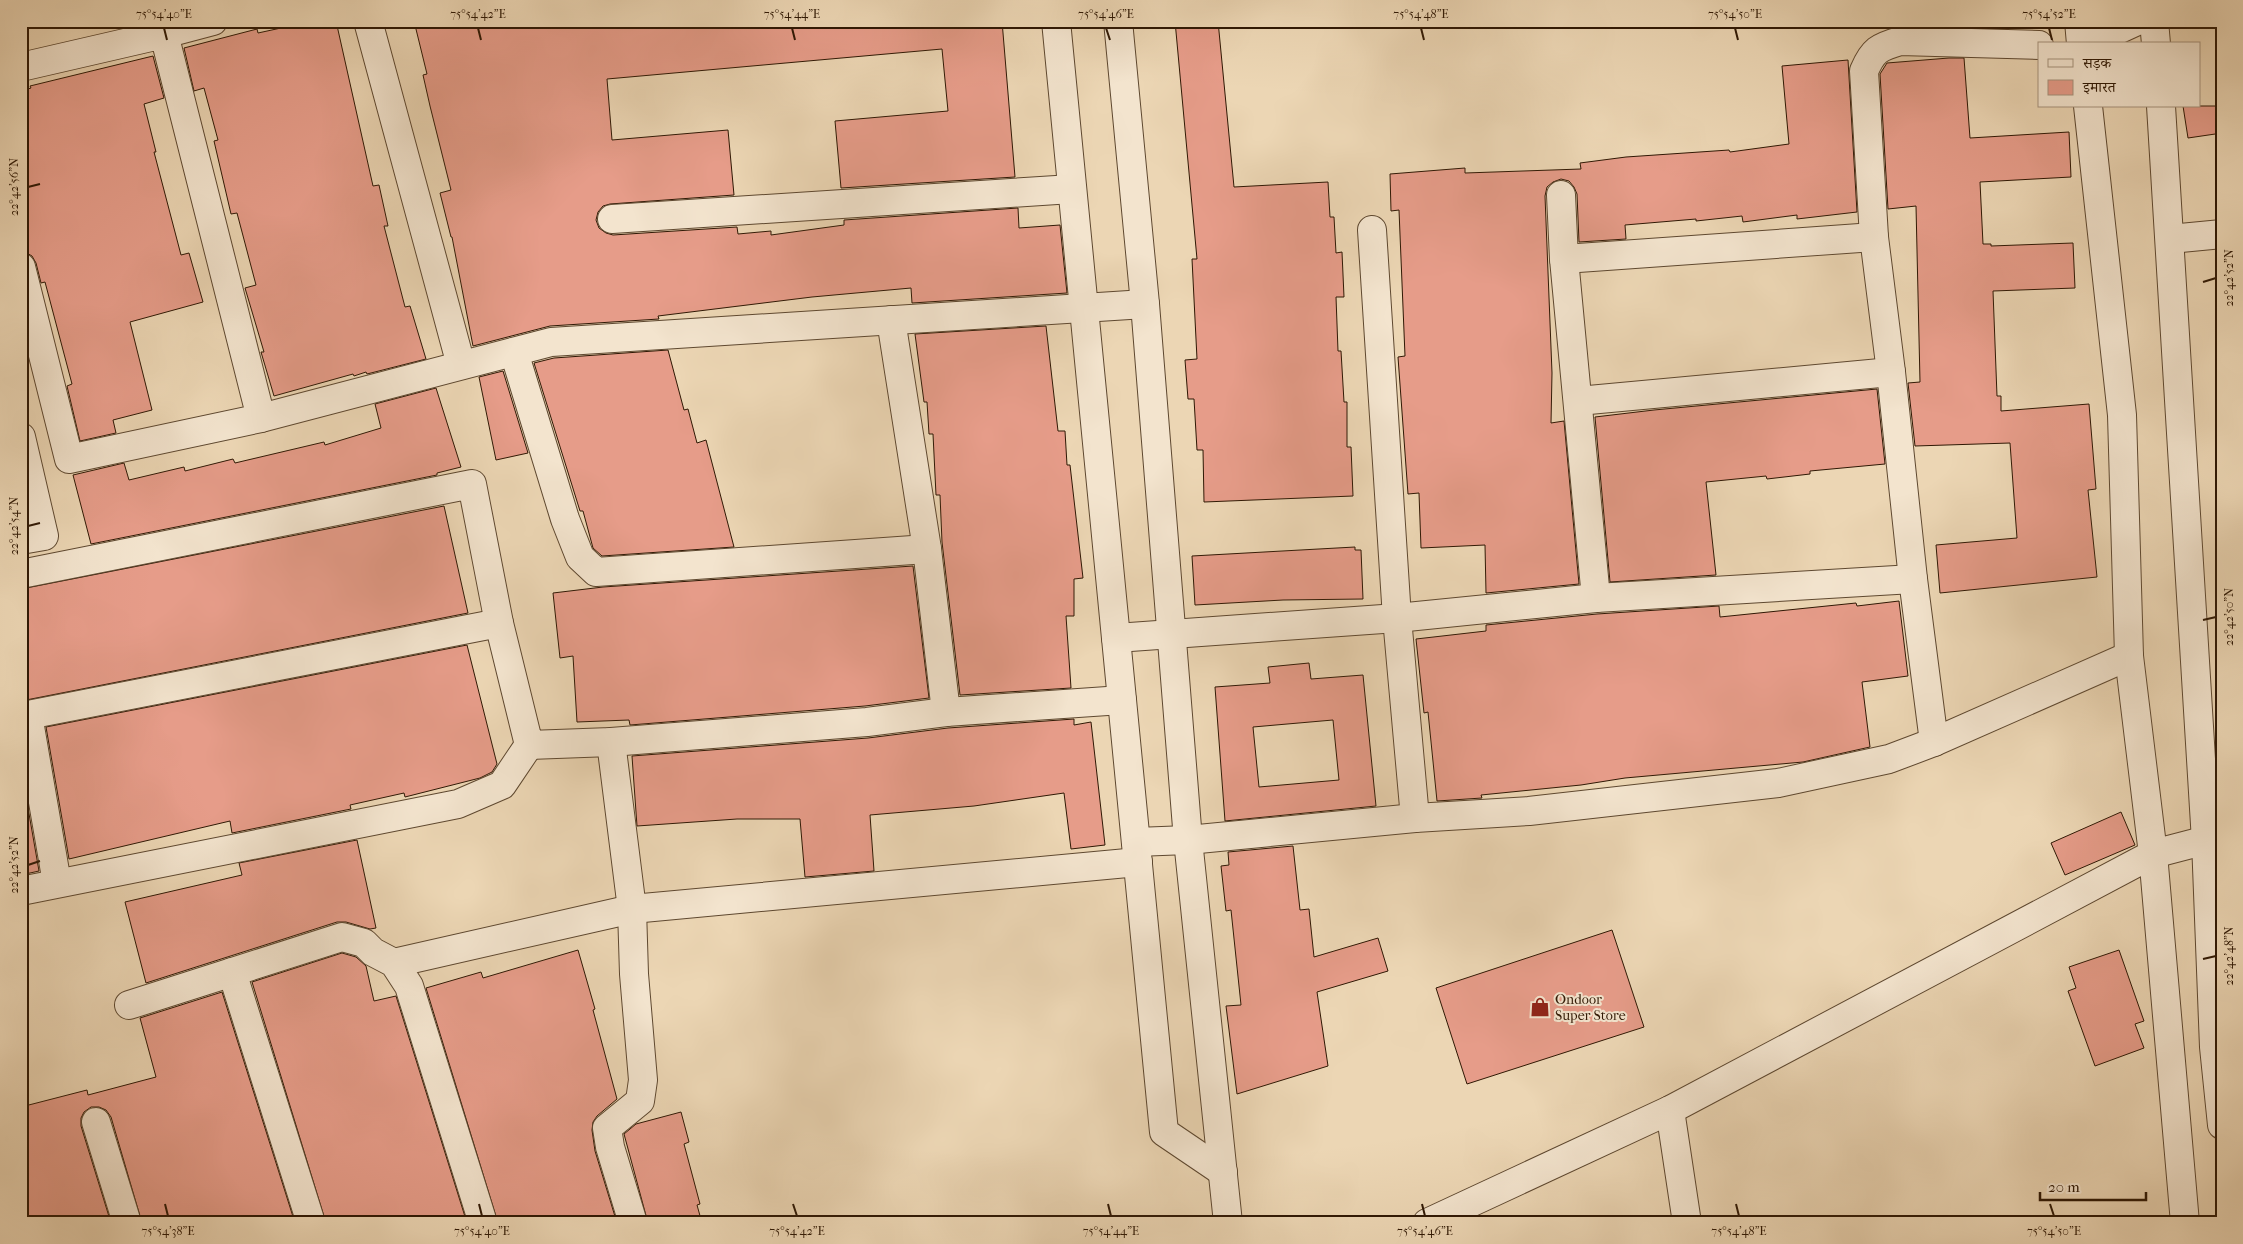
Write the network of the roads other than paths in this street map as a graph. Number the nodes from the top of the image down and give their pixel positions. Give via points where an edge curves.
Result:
1 (213, 21) edge
2 (368, 21) edge
3 (1056, 21) edge
4 (1118, 21) edge
5 (2079, 21) edge
6 (2136, 21) edge
7 (2154, 21) edge
8 (164, 34) junction
9 (2081, 42) edge
10 (2091, 42) edge
11 (2156, 42) edge
12 (2038, 45) edge
13 (21, 67) edge
14 (2088, 108) edge
15 (2160, 108) edge
16 (1072, 189) junction
17 (1561, 195) dead end
18 (612, 219) dead end
19 (1372, 230) dead end
20 (2222, 234) edge
21 (1874, 237) junction
22 (2170, 239) junction
23 (1564, 259) junction
24 (21, 267) edge
25 (1145, 304) junction
26 (1084, 308) junction
27 (891, 320) junction
28 (514, 352) junction
29 (461, 365) junction
30 (1891, 372) junction
31 (1578, 401) junction
32 (261, 418) junction
33 (21, 437) edge
34 (21, 540) edge
35 (927, 549) junction
36 (21, 574) edge
37 (1913, 579) junction
38 (1596, 598) junction
39 (1397, 618) junction
40 (499, 623) junction
41 (1172, 634) junction
42 (1116, 638) junction
43 (2129, 656) junction
44 (1122, 700) junction
45 (946, 712) junction
46 (611, 742) junction
47 (1934, 742) junction
48 (529, 744) junction
49 (1415, 818) junction
50 (2214, 839) edge
51 (1188, 840) junction
52 (1137, 852) junction
53 (2153, 854) junction
54 (57, 883) junction
55 (21, 891) edge
56 (632, 909) junction
57 (394, 963) junction
58 (232, 972) junction
59 (129, 1005) dead end
60 (2218, 1045) edge
61 (1670, 1110) junction
62 (96, 1122) dead end
63 (2222, 1125) edge
64 (1223, 1172) junction
65 (1438, 1220) edge
66 (127, 1223) edge
67 (312, 1223) edge
68 (484, 1223) edge
69 (633, 1223) edge
70 (1228, 1223) edge
71 (1687, 1223) edge
72 (2185, 1223) edge

1 - 8 street
2 - 29 street
3 - 16 street
4 - 25 street
5 - 9 street
6 - 10 street
7 - 11 street
8 - 13 street
8 - 32 street
12 - 21 street via 1900,41 1885,45 1870,56 1864,71
14 - 43 street via 2122,415
15 - 22 street
16 - 18 street
16 - 26 street
17 - 23 street
19 - 39 street
20 - 22 street
21 - 23 street
21 - 30 street
22 - 50 street via 2194,670
23 - 31 street
24 - 32 street via 69,458
25 - 26 street
25 - 41 street
26 - 27 street
26 - 42 street
27 - 28 street via 551,342
27 - 35 street
28 - 29 street
28 - 35 street via 565,519 580,556 596,572
29 - 32 street
30 - 31 street
30 - 37 street
31 - 38 street
33 - 34 street via 44,536
35 - 45 street
36 - 40 street via 472,484
37 - 38 street
37 - 47 street
38 - 39 street
39 - 41 street
39 - 49 street
40 - 48 street
40 - 54 street via 28,715
41 - 42 street
41 - 51 street
42 - 44 street
43 - 47 street
43 - 53 street
44 - 45 street
44 - 52 street
45 - 46 street via 867,722
46 - 48 street
46 - 56 street
47 - 49 street via 1889,759 1778,783 1529,811
48 - 54 street via 502,785 458,804
49 - 51 street
50 - 53 street
50 - 60 street
51 - 52 street
51 - 64 street
52 - 56 street
52 - 64 street via 1164,1132
53 - 61 street
53 - 72 street
54 - 55 street
56 - 57 street
56 - 69 street via 643,1080 640,1101 607,1128
57 - 58 street via 364,943 342,937
57 - 68 street via 409,986
58 - 59 street
58 - 67 street
60 - 63 street
61 - 65 street
61 - 71 street
62 - 66 street
64 - 70 street

